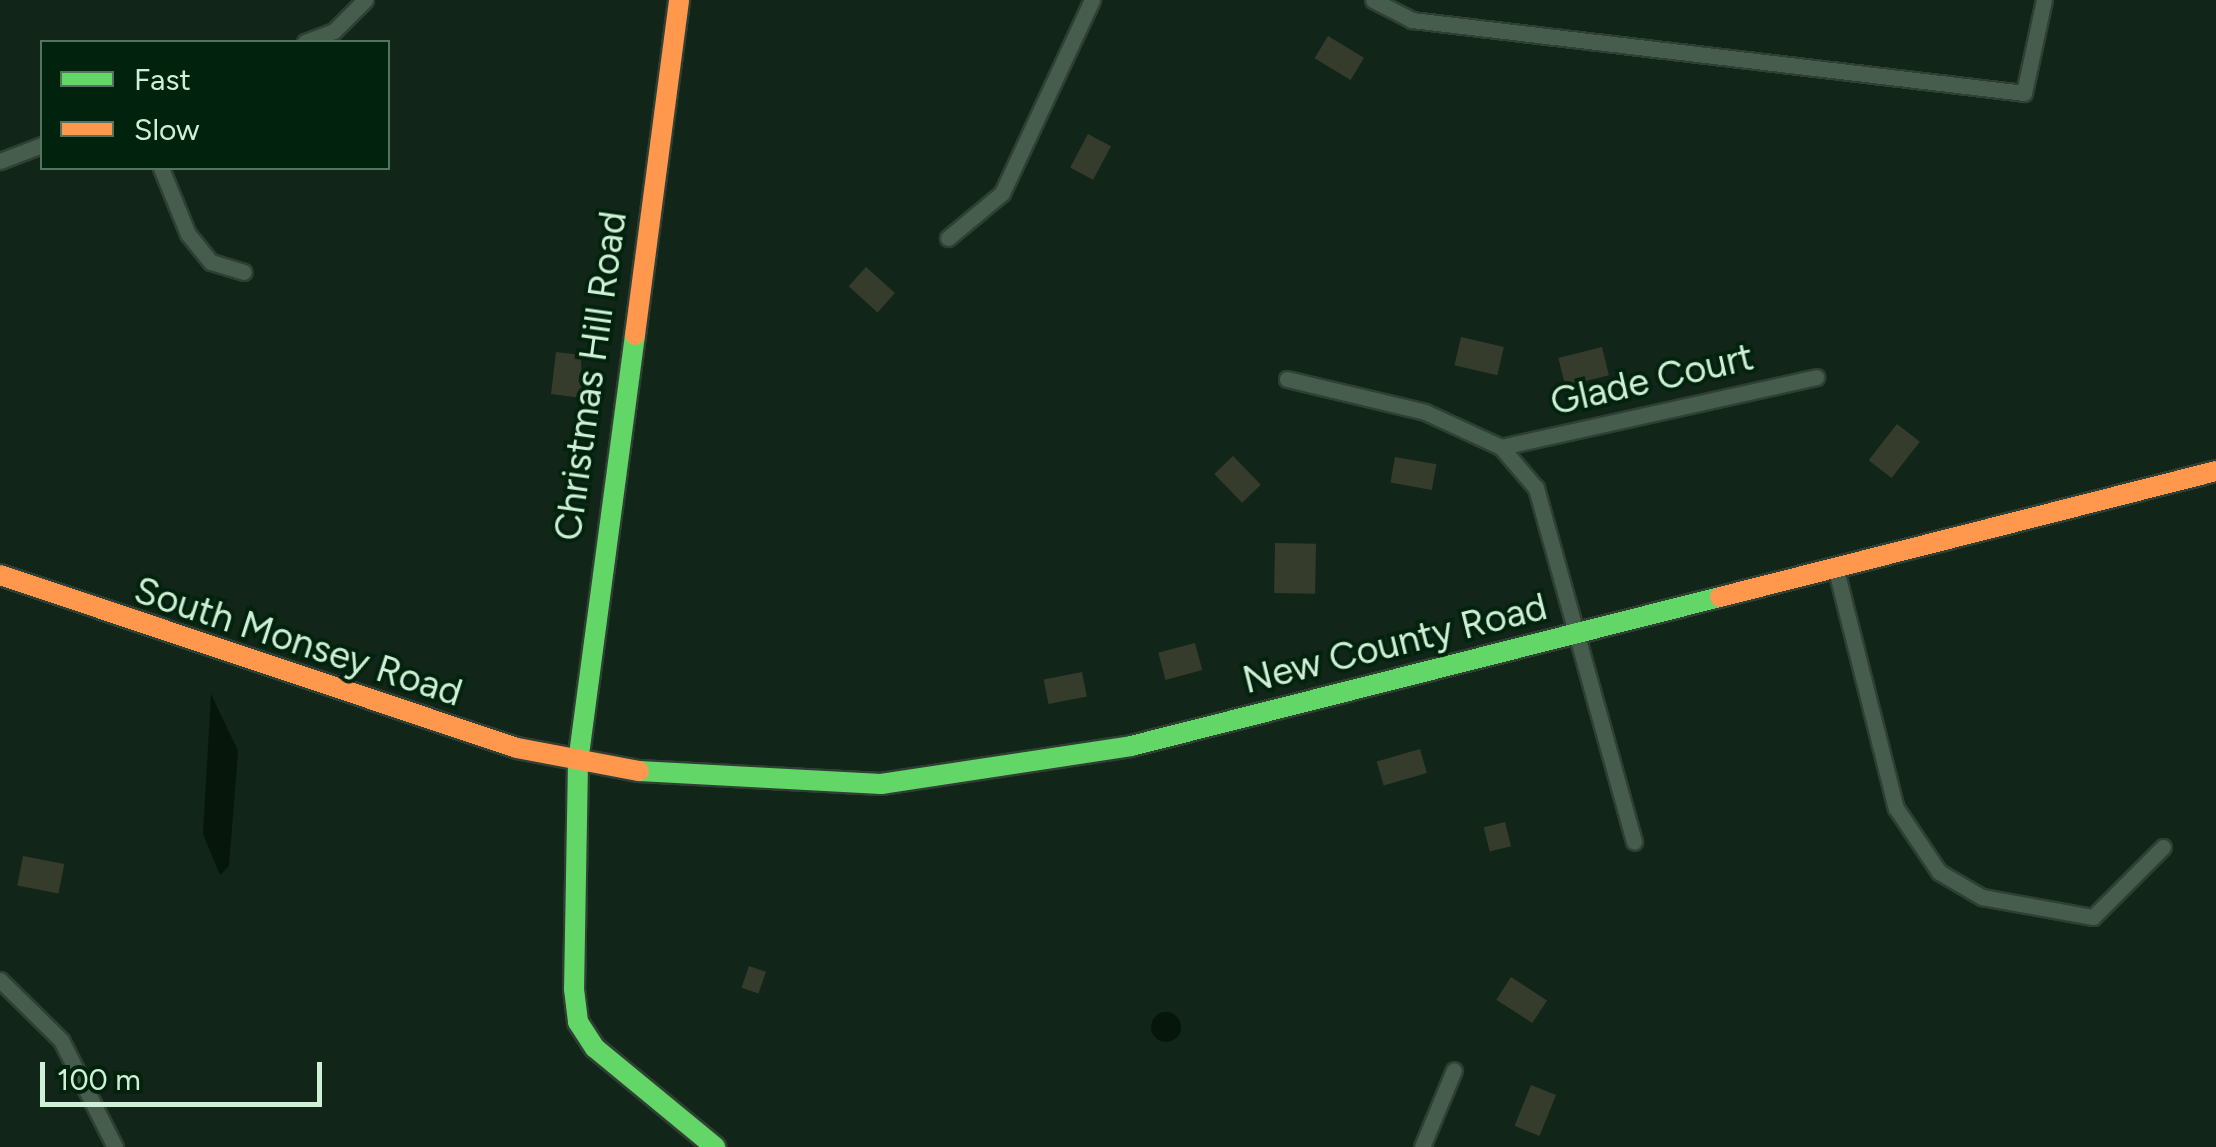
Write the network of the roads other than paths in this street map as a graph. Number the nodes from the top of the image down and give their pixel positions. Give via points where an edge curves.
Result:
1 (365, 0) edge
2 (678, 0) edge
3 (1092, 0) edge
4 (1372, 0) edge
5 (2044, 0) edge
6 (310, 40) edge
7 (40, 146) edge
8 (0, 162) edge
9 (162, 170) edge
10 (948, 238) dead end
11 (243, 272) dead end
12 (1816, 377) dead end
13 (1287, 379) dead end
14 (1501, 447) junction
15 (2216, 471) edge
16 (1836, 570) junction
17 (0, 576) edge
18 (1582, 634) junction
19 (578, 762) junction
20 (1634, 842) dead end
21 (2163, 847) dead end
22 (0, 980) edge
23 (1454, 1070) dead end
24 (115, 1147) edge
25 (714, 1147) edge
26 (1422, 1147) edge

1 - 6 street via 334,31
2 - 19 street, Christmas Hill Road
3 - 10 street via 1002,193
4 - 5 street via 1412,20 2024,93
7 - 8 street
9 - 11 street via 188,234 211,262
12 - 14 street, Glade Court
13 - 14 street via 1425,412
14 - 18 street via 1536,488
15 - 16 street, New County Road
16 - 18 street, New County Road
16 - 21 street via 1896,808 1939,872 1982,898 2093,918
17 - 19 street, South Monsey Road via 371,706
18 - 19 street, New County Road via 1115,750 966,778 784,785
18 - 20 street
19 - 25 street, Christmas Hill Road via 578,1022 621,1072
22 - 24 street via 61,1040
23 - 26 street

